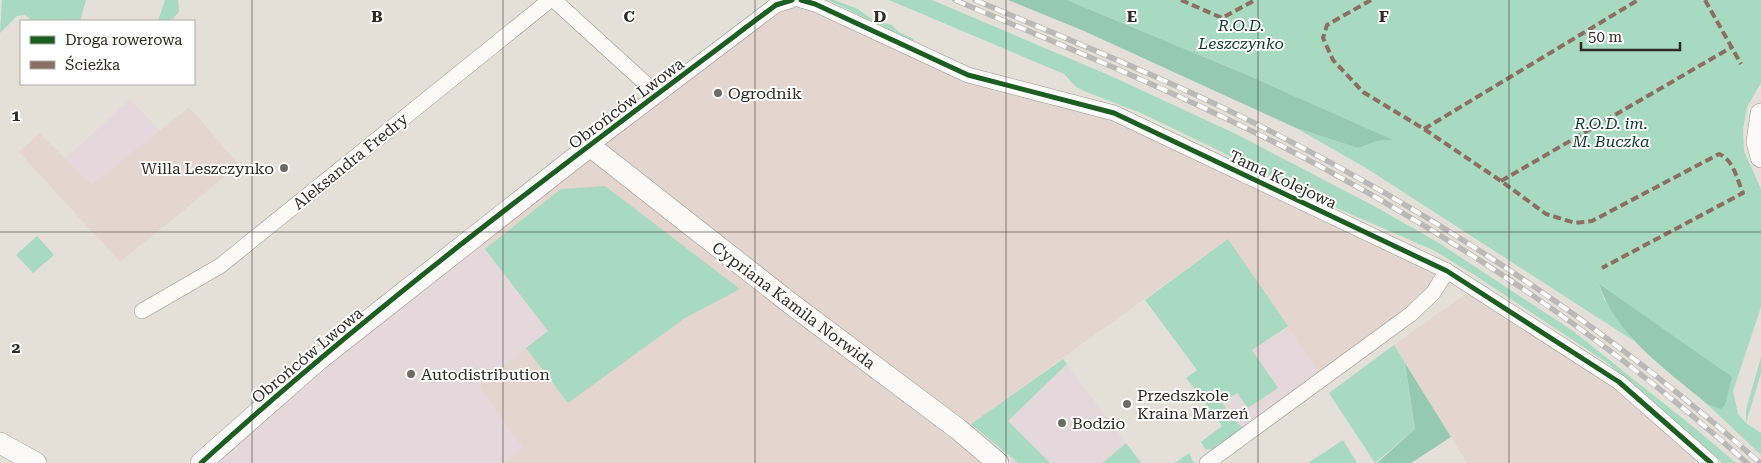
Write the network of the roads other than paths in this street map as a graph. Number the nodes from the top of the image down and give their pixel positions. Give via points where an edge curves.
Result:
1 (552, 0) edge
2 (792, 0) edge
3 (801, 0) edge
4 (657, 94) junction
5 (1761, 114) edge
6 (590, 146) junction
7 (1761, 157) edge
8 (1447, 271) junction
9 (142, 311) dead end
10 (0, 443) edge
11 (0, 457) edge
12 (13, 463) edge
13 (36, 463) edge
14 (201, 463) edge
15 (998, 463) edge
16 (1207, 463) edge
17 (1710, 463) edge

1 - 4 street
1 - 9 street, Aleksandra Fredry via 220,266
2 - 4 street, Obrońców Lwowa via 776,6
3 - 8 street, Tama Kolejowa via 816,4 968,76 1114,113
4 - 6 street, Obrońców Lwowa
5 - 7 street via 1758,142
6 - 14 street, Obrońców Lwowa via 318,360
6 - 15 street, Cypriana Kamila Norwida
8 - 16 street via 1433,292 1411,314
8 - 17 street, Tama Kolejowa via 1619,382
10 - 13 street
11 - 12 street

